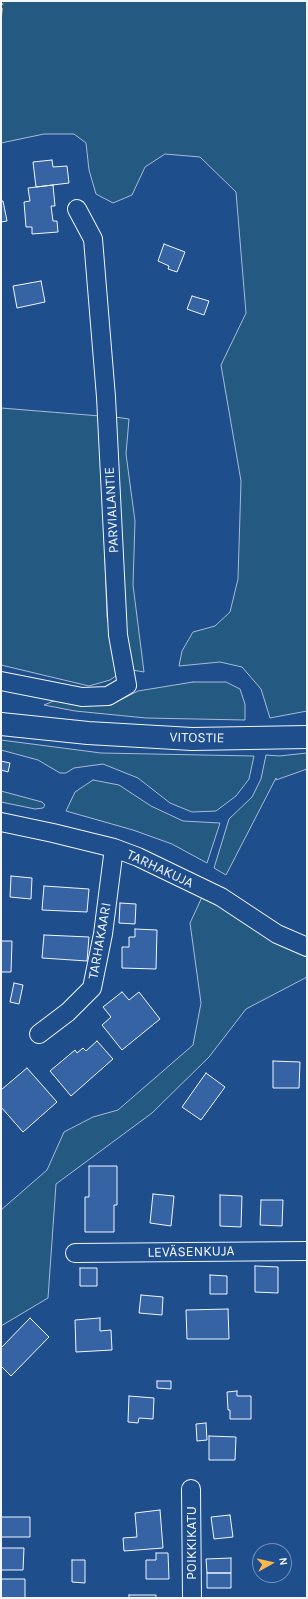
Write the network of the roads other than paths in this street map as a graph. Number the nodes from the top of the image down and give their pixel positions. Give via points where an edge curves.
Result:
1 (76, 208) dead end
2 (1, 681) edge
3 (1, 710) edge
4 (1, 724) edge
5 (88, 733) junction
6 (307, 737) edge
7 (1, 822) edge
8 (114, 848) junction
9 (307, 947) edge
10 (39, 1034) dead end
11 (307, 1251) edge
12 (75, 1253) dead end
13 (191, 1489) dead end
14 (192, 1598) edge

1 - 2 street, PARVIALANTIE via 93,239 106,397 118,635 127,685 108,696 82,697
3 - 5 main road, VITOSTIE via 37,717
4 - 5 main road, VITOSTIE
5 - 6 main road, VITOSTIE via 192,739
7 - 8 street, TARHAKUJA
8 - 9 street, TARHAKUJA via 221,897 277,934
8 - 10 street, TARHAKAARI via 103,934 92,988 68,1012
11 - 12 street, LEVÄSENKUJA
13 - 14 street, POIKKIKATU

